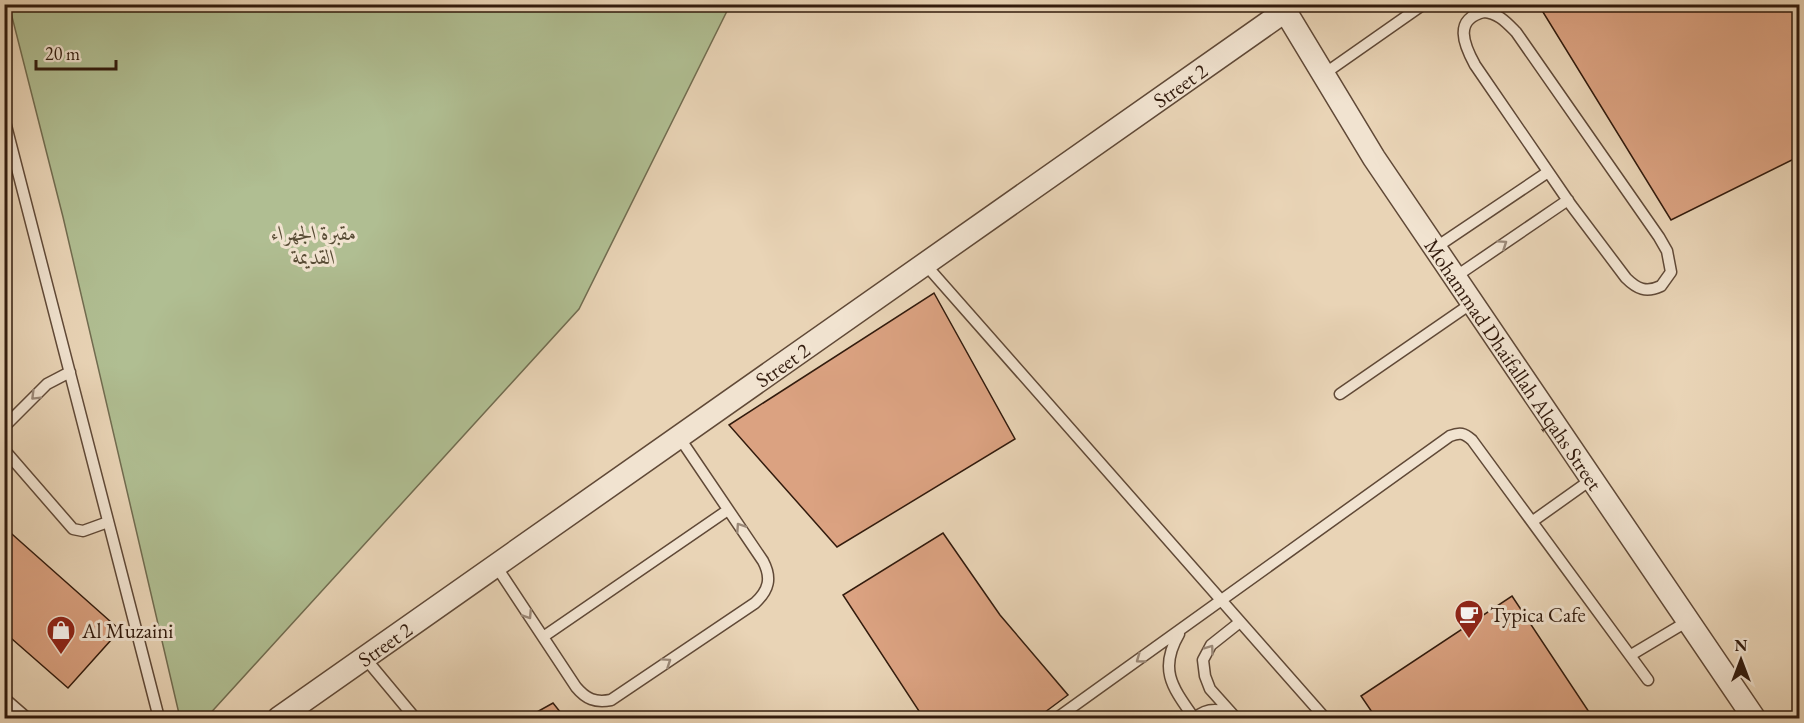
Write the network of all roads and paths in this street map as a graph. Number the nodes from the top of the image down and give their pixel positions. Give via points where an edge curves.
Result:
1 (1424, 4) edge
2 (1283, 8) edge
3 (1324, 74) junction
4 (4, 118) edge
5 (8, 147) edge
6 (1548, 172) junction
7 (1568, 200) junction
8 (1435, 248) junction
9 (925, 264) junction
10 (1455, 277) junction
11 (1472, 303) junction
12 (70, 372) junction
13 (1341, 394) dead end
14 (4, 427) edge
15 (679, 438) junction
16 (7, 453) dead end
17 (1592, 479) junction
18 (728, 510) junction
19 (1533, 521) junction
20 (108, 522) junction
21 (496, 566) junction
22 (1221, 601) junction
23 (1688, 621) junction
24 (1240, 622) junction
25 (1182, 629) junction
26 (543, 637) junction
27 (1630, 655) junction
28 (365, 658) junction
29 (1648, 680) dead end
30 (4, 698) edge
31 (1235, 717) edge
32 (27, 718) edge
33 (159, 718) edge
34 (279, 718) edge
35 (415, 718) edge
36 (1057, 718) edge
37 (1194, 718) edge
38 (1325, 718) edge
39 (1754, 718) edge

1 - 3 lane
2 - 3 street, Mohammad Dhaifallah Alqahs Street
2 - 9 street, Street 2
3 - 8 street, Mohammad Dhaifallah Alqahs Street via 1374,158
4 - 5 lane
5 - 12 lane
6 - 7 lane
6 - 7 lane via 1468,52 1463,33 1476,14 1492,12 1516,32 1659,237 1670,262 1667,280 1654,289 1635,287
6 - 8 lane
10 -> 7 lane
8 - 10 street, Mohammad Dhaifallah Alqahs Street
9 - 15 street, Street 2
9 - 22 lane
10 - 11 street, Mohammad Dhaifallah Alqahs Street
11 - 13 lane
11 - 17 street, Mohammad Dhaifallah Alqahs Street
12 -> 14 lane via 47,384
12 - 20 lane
15 - 18 lane
15 - 21 street, Street 2
16 - 20 lane via 73,529 83,531
17 - 19 lane
17 - 23 street, Mohammad Dhaifallah Alqahs Street
18 - 26 lane
26 -> 18 lane via 580,692 600,702 611,699 755,603 765,594 768,572
19 - 22 lane via 1472,440 1458,433
19 - 27 lane
20 - 33 lane
21 -> 26 lane
21 - 28 street, Street 2
22 - 24 lane
22 - 25 lane
23 - 27 lane
23 - 39 street, Mohammad Dhaifallah Alqahs Street
31 -> 24 lane via 1210,689 1203,660 1211,645
24 - 38 lane
25 -> 36 lane
25 - 37 lane via 1171,648 1169,669 1173,687
27 - 29 lane
28 - 34 street, Street 2
28 - 35 lane
30 - 32 lane
31 - 37 lane via 1220,709

